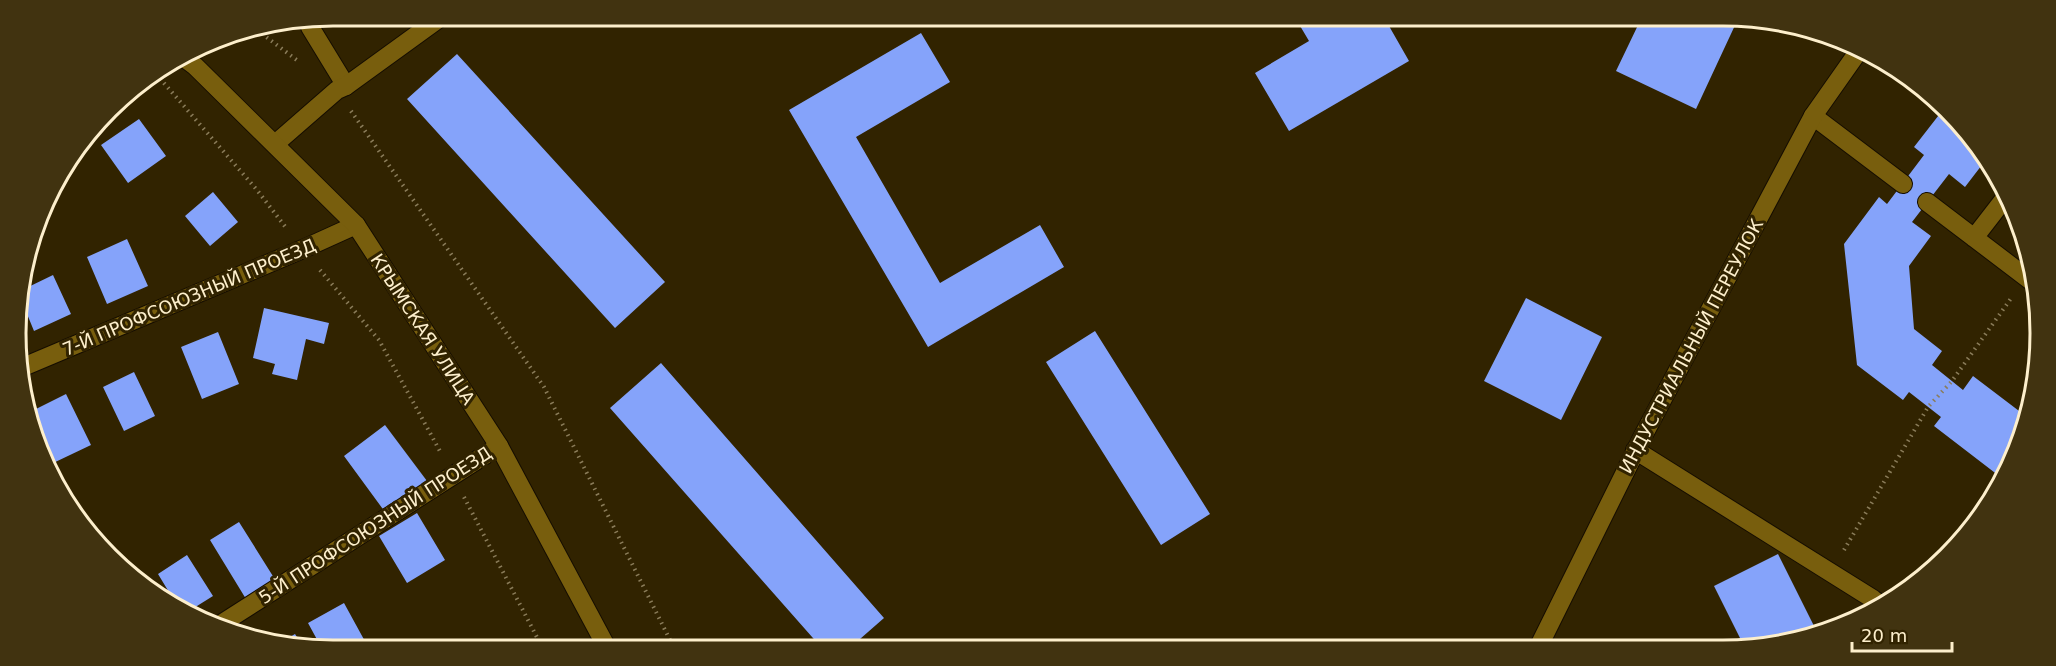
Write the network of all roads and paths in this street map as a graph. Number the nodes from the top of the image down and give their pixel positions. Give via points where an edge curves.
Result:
1 (428, 26) edge
2 (310, 27) dead end
3 (263, 34) edge
4 (1856, 55) edge
5 (189, 61) edge
6 (301, 64) dead end
7 (160, 79) edge
8 (341, 88) junction
9 (1813, 116) junction
10 (275, 144) junction
11 (1903, 184) dead end
12 (1927, 202) dead end
13 (2001, 203) edge
14 (356, 225) junction
15 (1974, 238) junction
16 (303, 249) junction
17 (2025, 276) edge
18 (2027, 285) edge
19 (27, 365) edge
20 (499, 446) junction
21 (1635, 450) junction
22 (452, 474) junction
23 (1831, 572) junction
24 (1874, 601) edge
25 (226, 621) edge
26 (538, 640) edge
27 (603, 640) edge
28 (671, 640) edge
29 (1542, 640) edge

1 - 8 street
2 - 8 street
3 - 6 path
4 - 9 street, ИНДУСТРИАЛЬНЫЙ ПЕРЕУЛОК
5 - 10 street, КРЫМСКАЯ УЛИЦА
7 - 16 path
8 - 10 street
8 - 28 path via 544,387
9 - 11 street
9 - 21 street, ИНДУСТРИАЛЬНЫЙ ПЕРЕУЛОК
10 - 14 street, КРЫМСКАЯ УЛИЦА
12 - 15 street
13 - 15 street
14 - 16 street, 7-Й ПРОФСОЮЗНЫЙ ПРОЕЗД
14 - 20 street, КРЫМСКАЯ УЛИЦА
15 - 17 street
16 - 19 street, 7-Й ПРОФСОЮЗНЫЙ ПРОЕЗД
16 - 22 path via 379,340
18 - 23 path via 1929,407
20 - 22 street, 5-Й ПРОФСОЮЗНЫЙ ПРОЕЗД
20 - 27 street, КРЫМСКАЯ УЛИЦА
21 - 23 street
21 - 29 street, ИНДУСТРИАЛЬНЫЙ ПЕРЕУЛОК
22 - 25 street, 5-Й ПРОФСОЮЗНЫЙ ПРОЕЗД
22 - 26 path
23 - 24 street

